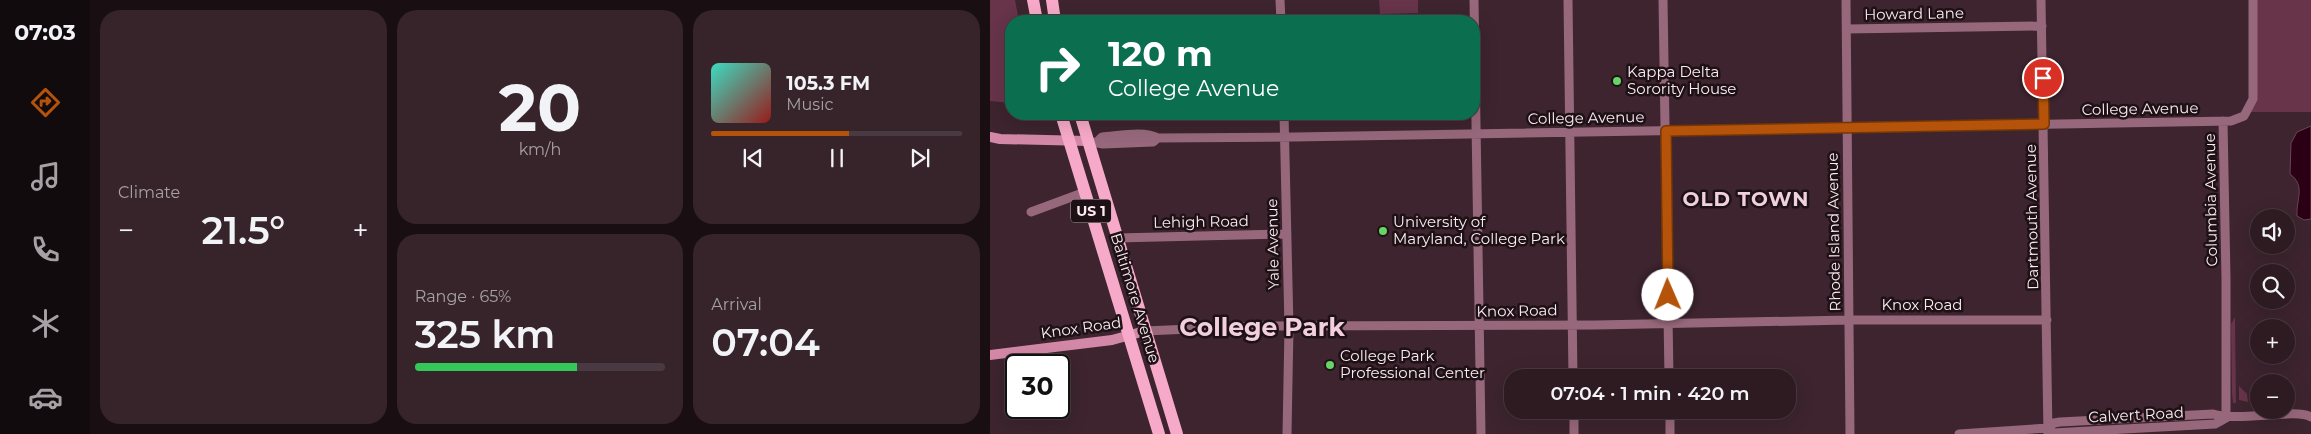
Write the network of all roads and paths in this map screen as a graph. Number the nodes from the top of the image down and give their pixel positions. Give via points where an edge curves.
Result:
1 (1033, 0) edge
2 (1052, 0) edge
3 (1280, 0) edge
4 (1474, 0) edge
5 (1568, 0) edge
6 (1663, 0) edge
7 (1846, 0) edge
8 (2041, 0) edge
9 (2254, 0) edge
10 (1036, 15) edge
11 (1054, 15) edge
12 (1281, 15) edge
13 (1474, 15) edge
14 (2042, 26) junction
15 (1847, 29) junction
16 (1063, 120) edge
17 (1083, 120) edge
18 (1284, 120) edge
19 (1476, 120) edge
20 (2223, 121) junction
21 (2044, 124) junction
22 (1847, 127) junction
23 (1666, 131) junction
24 (1571, 132) junction
25 (1476, 134) junction
26 (1285, 137) junction
27 (993, 139) edge
28 (1069, 142) junction
29 (1092, 142) junction
30 (1085, 192) junction
31 (1031, 212) dead end
32 (1286, 234) junction
33 (1117, 238) junction
34 (1850, 320) junction
35 (2047, 320) junction
36 (1668, 324) junction
37 (1573, 325) junction
38 (1478, 326) junction
39 (1288, 327) junction
40 (1145, 331) junction
41 (1130, 336) junction
42 (990, 355) edge
43 (1573, 369) edge
44 (1669, 369) edge
45 (2311, 417) edge
46 (2226, 418) junction
47 (1574, 419) edge
48 (1670, 419) edge
49 (2048, 431) edge
50 (1159, 434) edge
51 (1177, 434) edge
52 (1287, 434) edge
53 (1480, 434) edge
54 (1574, 434) edge
55 (1670, 434) edge
56 (1850, 434) edge
57 (1959, 434) edge

1 - 10 main road
2 - 11 main road
3 - 12 street
4 - 13 street
5 - 24 street
6 - 23 street
7 - 15 street, Rhode Island Avenue
8 - 14 street, Dartmouth Avenue
9 - 20 street, Columbia Avenue via 2253,99 2244,116
14 - 15 street, Howard Lane
14 - 21 street, Dartmouth Avenue
15 - 22 street, Rhode Island Avenue
16 - 28 main road, Baltimore Avenue / US 1
17 - 29 main road, Baltimore Avenue / US 1
18 - 26 street, Yale Avenue
19 - 25 street
20 - 21 street, College Avenue
20 - 46 street, Columbia Avenue
21 - 22 street, College Avenue
21 - 35 street, Dartmouth Avenue
22 - 23 street, College Avenue
22 - 34 street, Rhode Island Avenue
23 - 24 street, College Avenue
23 - 36 street
24 - 25 street, College Avenue
24 - 37 street
25 - 26 street, College Avenue
25 - 38 street
26 - 29 street, College Avenue
26 - 32 street, Yale Avenue
27 - 28 street
28 - 29 street
28 - 30 main road, Baltimore Avenue / US 1
29 - 33 main road, Baltimore Avenue / US 1
30 - 31 street
30 - 41 main road, Baltimore Avenue / US 1
32 - 33 street, Lehigh Road
32 - 39 street, Yale Avenue
33 - 40 main road, Baltimore Avenue / US 1
34 - 35 street, Knox Road
34 - 36 street, Knox Road
34 - 56 street, Rhode Island Avenue
35 - 49 street, Dartmouth Avenue
36 - 37 street, Knox Road
36 - 44 street
37 - 38 street, Knox Road
37 - 43 street
38 - 39 street, Knox Road
38 - 53 street
39 - 40 street, Knox Road
39 - 52 street, Yale Avenue
40 - 41 street, Knox Road
40 - 51 main road, Baltimore Avenue / US 1
41 - 42 street, Knox Road
41 - 50 main road, Baltimore Avenue / US 1
45 - 46 street, Calvert Road
46 - 49 street, Calvert Road via 2213,414 2054,423
47 - 54 street
48 - 55 street
49 - 57 street, Calvert Road

